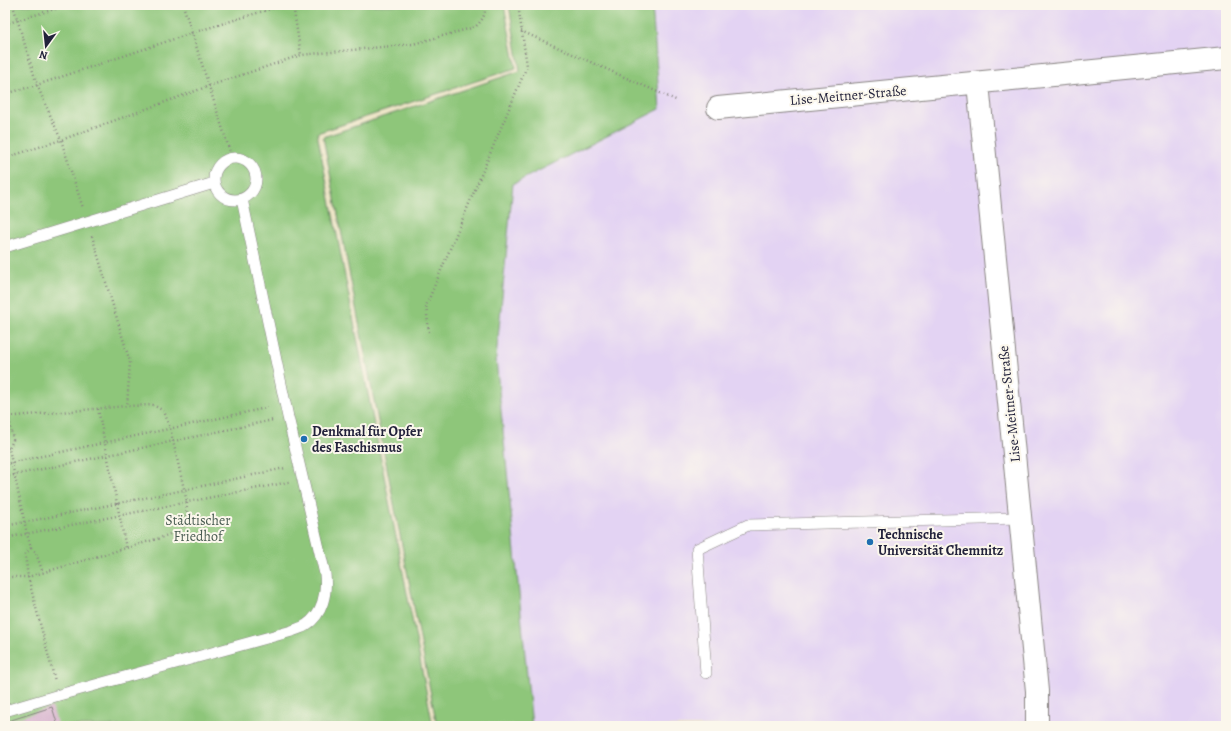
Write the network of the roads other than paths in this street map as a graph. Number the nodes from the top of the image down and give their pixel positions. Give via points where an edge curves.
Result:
1 (1226, 58) edge
2 (978, 83) junction
3 (718, 108) dead end
4 (214, 183) junction
5 (242, 199) junction
6 (5, 247) edge
7 (1020, 518) junction
8 (706, 673) dead end
9 (5, 711) edge
10 (1037, 726) edge

1 - 2 street, Lise-Meitner-Straße
2 - 3 street, Lise-Meitner-Straße
2 - 7 street, Lise-Meitner-Straße
4 - 5 lane via 219,193 230,200
4 - 5 lane via 215,171 222,162 241,158 249,163 257,179 250,195
4 - 6 lane
5 - 9 lane via 285,404 325,574 326,587 322,606 307,625 292,632
7 - 8 lane via 748,525 698,549
7 - 10 street, Lise-Meitner-Straße via 1037,691

